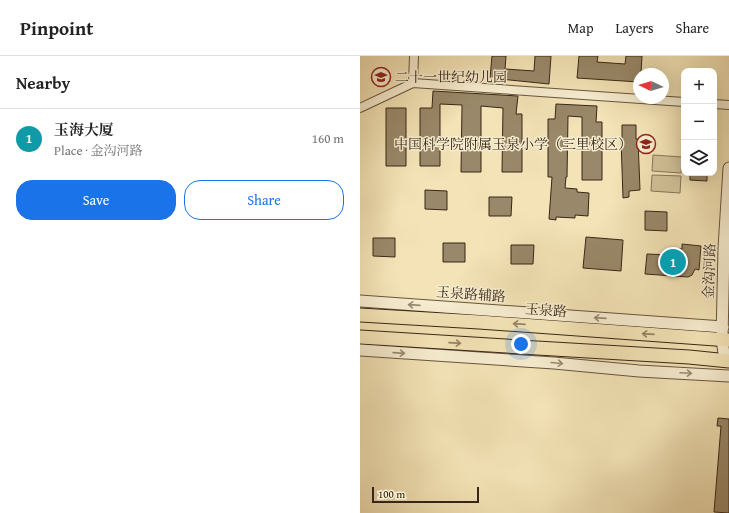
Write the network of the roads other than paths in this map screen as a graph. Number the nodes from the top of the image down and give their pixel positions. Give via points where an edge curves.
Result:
1 (414, 56) edge
2 (413, 83) junction
3 (681, 102) edge
4 (717, 104) edge
5 (729, 105) edge
6 (360, 108) edge
7 (729, 168) edge
8 (360, 301) edge
9 (442, 307) junction
10 (360, 315) edge
11 (479, 322) junction
12 (360, 336) edge
13 (680, 336) junction
14 (726, 338) edge
15 (360, 344) edge
16 (360, 350) edge
17 (554, 350) junction
18 (372, 351) junction
19 (671, 356) junction
20 (520, 361) junction
21 (727, 361) edge
22 (729, 376) edge

1 - 2 street
2 - 3 street
2 - 6 street
4 - 5 street
7 - 14 street, 金沟河路 via 724,248
9 -> 8 street, 玉泉路辅路
9 - 11 street
14 -> 9 street, 玉泉路辅路
10 - 11 main road, 玉泉路
13 -> 11 main road, 玉泉路
12 -> 17 main road
13 - 14 main road, 玉泉路
13 - 19 main road via 684,348
14 - 21 street, 金沟河路
15 - 18 street
16 - 18 street
17 - 19 main road
17 - 20 street
18 -> 20 street
19 - 21 main road
20 -> 22 street

